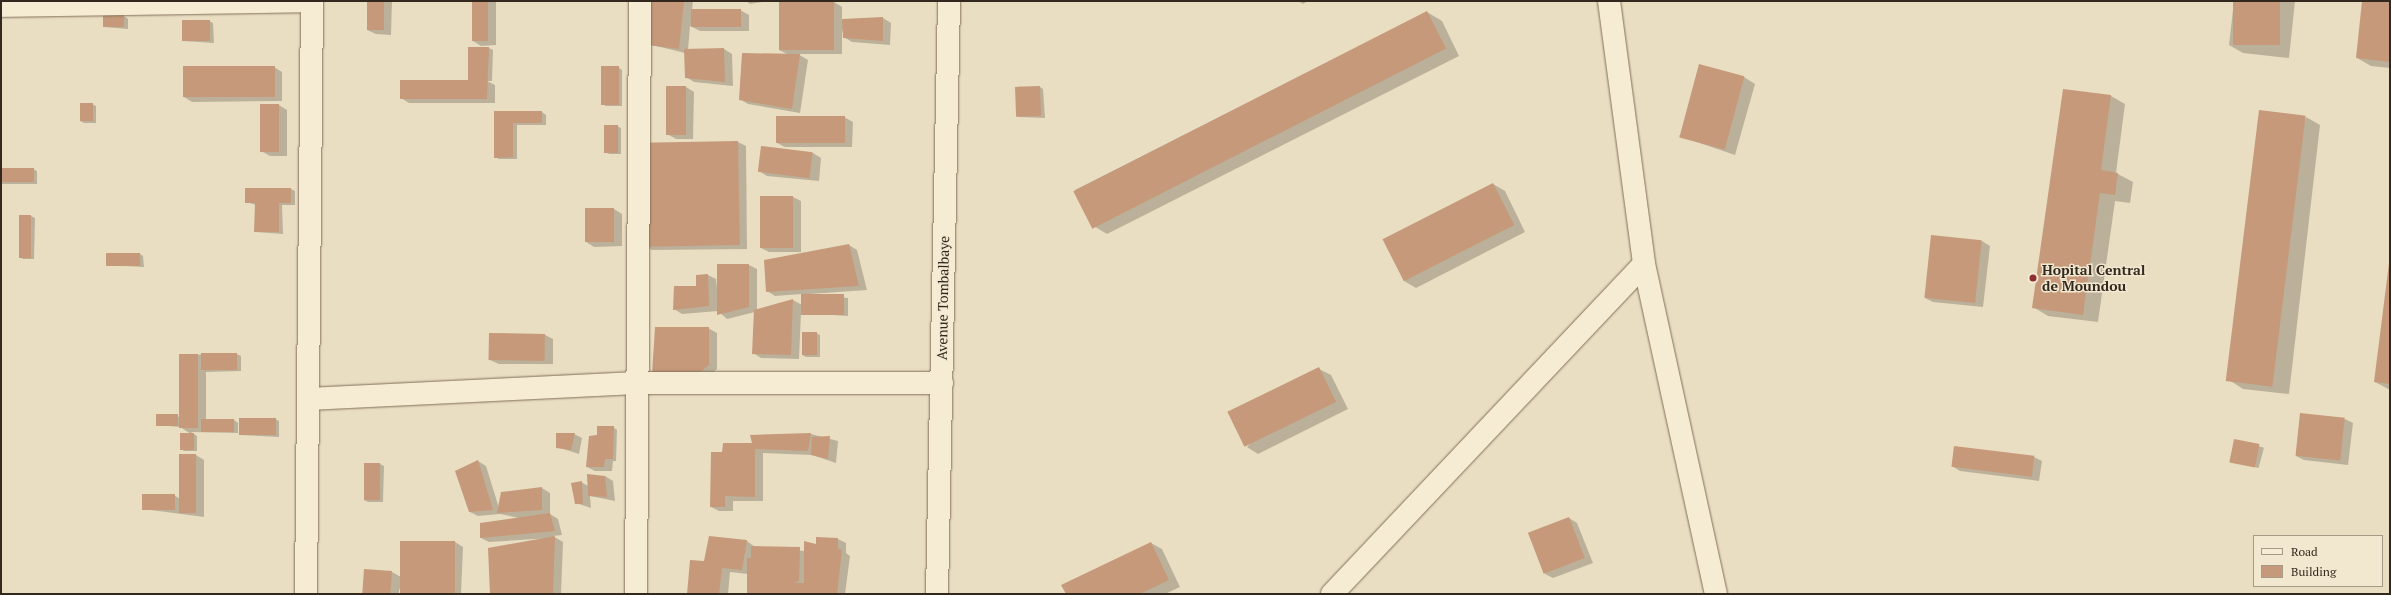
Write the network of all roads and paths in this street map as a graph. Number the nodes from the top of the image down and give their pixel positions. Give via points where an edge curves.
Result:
1 (312, 1) edge
2 (640, 1) edge
3 (949, 1) edge
4 (1609, 1) edge
5 (1, 6) edge
6 (1644, 264) junction
7 (637, 383) junction
8 (942, 383) junction
9 (308, 399) junction
10 (306, 594) edge
11 (636, 594) edge
12 (937, 594) edge
13 (1332, 594) edge
14 (1716, 594) edge

1 - 5 street
1 - 9 street
2 - 7 street
3 - 8 street, Avenue Tombalbaye
4 - 6 street
6 - 13 street
6 - 14 street
7 - 8 street
7 - 9 street
7 - 11 street
8 - 12 street, Avenue Tombalbaye
9 - 10 street

